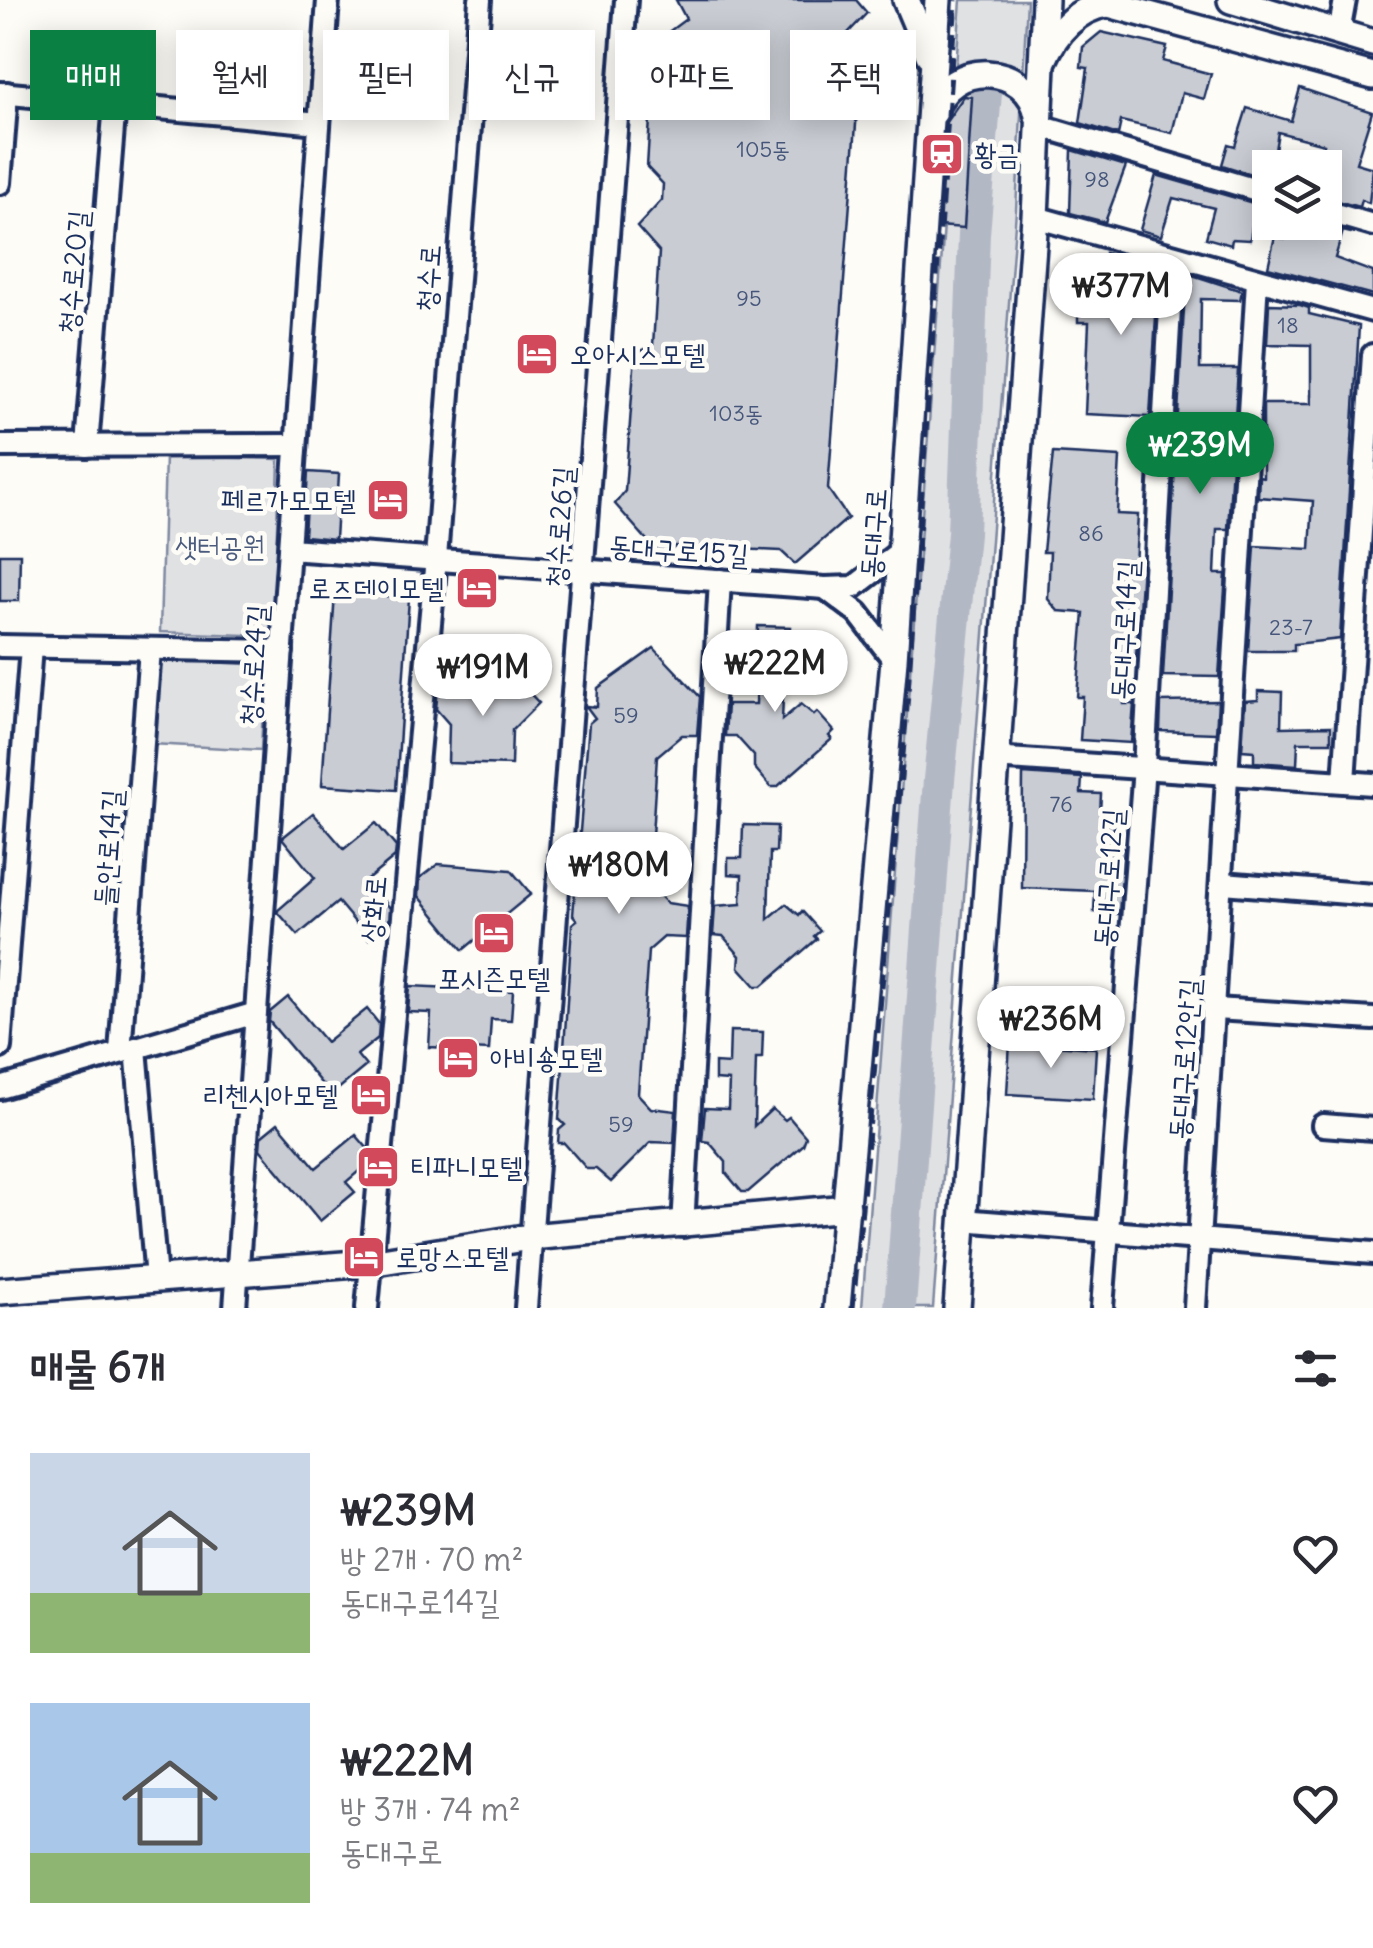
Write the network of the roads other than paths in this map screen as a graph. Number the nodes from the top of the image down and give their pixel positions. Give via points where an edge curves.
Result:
1 (328, 0) edge
2 (480, 0) edge
3 (626, 0) edge
4 (906, 0) edge
5 (938, 0) edge
6 (1046, 0) edge
7 (1231, 0) edge
8 (1345, 0) edge
9 (1101, 2) edge
10 (1338, 33) junction
11 (1373, 42) edge
12 (1042, 64) junction
13 (1373, 76) edge
14 (933, 80) junction
15 (3, 93) edge
16 (30, 96) edge
17 (156, 108) edge
18 (114, 120) edge
19 (932, 122) junction
20 (320, 123) junction
21 (1040, 126) junction
22 (0, 183) edge
23 (1252, 189) edge
24 (1342, 215) edge
25 (1034, 217) junction
26 (1373, 225) edge
27 (1173, 256) junction
28 (1258, 280) junction
29 (1373, 311) edge
30 (1373, 355) edge
31 (296, 445) junction
32 (0, 446) edge
33 (87, 446) junction
34 (289, 549) junction
35 (902, 550) junction
36 (436, 560) junction
37 (583, 570) junction
38 (720, 580) junction
39 (826, 588) junction
40 (0, 646) edge
41 (31, 647) junction
42 (150, 648) junction
43 (282, 651) junction
44 (894, 660) junction
45 (994, 758) junction
46 (1144, 767) junction
47 (1230, 772) junction
48 (1344, 781) junction
49 (1373, 784) edge
50 (1223, 883) junction
51 (1373, 894) edge
52 (1215, 1008) junction
53 (256, 1013) junction
54 (1373, 1020) edge
55 (0, 1047) edge
56 (128, 1050) junction
57 (0, 1088) edge
58 (1323, 1125) dead end
59 (1373, 1128) edge
60 (846, 1208) junction
61 (962, 1220) junction
62 (683, 1226) junction
63 (1108, 1232) junction
64 (530, 1238) junction
65 (1200, 1239) junction
66 (1373, 1252) edge
67 (370, 1263) junction
68 (238, 1273) junction
69 (156, 1279) junction
70 (0, 1292) edge
71 (235, 1308) edge
72 (367, 1308) edge
73 (526, 1308) edge
74 (838, 1308) edge
75 (956, 1308) edge
76 (1102, 1308) edge
77 (1195, 1308) edge

1 - 20 street, 청수로24길
2 - 36 street, 청수로
3 - 37 street, 청수로26길
4 - 14 main road via 926,42
5 - 14 main road, 동대구로
6 - 12 main road
7 - 10 main road
8 - 10 street
9 - 12 main road via 1066,26
9 - 13 main road
10 - 11 main road
12 - 21 main road
14 - 19 main road, 동대구로
15 - 16 street
15 - 22 street
17 - 20 street
18 - 33 street, 청수로20길
19 - 21 main road via 946,89 979,72 997,73 1028,92
19 - 35 main road, 동대구로
20 - 31 street, 청수로24길
21 - 23 street
21 - 25 main road
24 - 26 street
25 - 27 street
25 - 45 main road
27 - 28 street
27 - 46 street, 동대구로14길
28 - 29 street
28 - 47 street
30 - 48 street
31 - 33 street
31 - 34 street, 청수로24길
32 - 33 street
34 - 36 street, 동대구로15길
34 - 43 street, 청수로24길
35 - 39 street via 854,587
35 - 44 main road, 동대구로
36 - 37 street, 동대구로15길
36 - 67 street, 상화로
37 - 38 street, 동대구로15길
37 - 64 street, 청수로26길
38 - 39 street, 동대구로15길
38 - 62 street
39 - 44 street via 858,613
40 - 41 street
41 - 42 street
41 - 55 street
42 - 43 street
42 - 56 street, 들안로14길
43 - 53 street, 청수로24길
44 - 60 main road, 동대구로
45 - 46 street
45 - 61 main road
46 - 47 street
46 - 63 street, 동대구로12길
47 - 48 street
47 - 50 street, 동대구로12안길
48 - 49 street
50 - 51 street
50 - 52 street, 동대구로12안길
52 - 54 street
52 - 65 street, 동대구로12안길
53 - 56 street
53 - 68 street, 청수로24길
56 - 57 street
56 - 69 street
58 - 59 street
60 - 62 main road
60 - 74 main road, 동대구로
61 - 63 street
61 - 75 main road
62 - 64 main road
63 - 65 street
63 - 76 street, 동대구로12길
64 - 67 main road
64 - 73 street, 청수로26길
65 - 66 street
65 - 77 street, 동대구로12안길
67 - 68 main road
67 - 72 street, 상화로
68 - 69 main road
68 - 71 street, 청수로24길
69 - 70 main road

